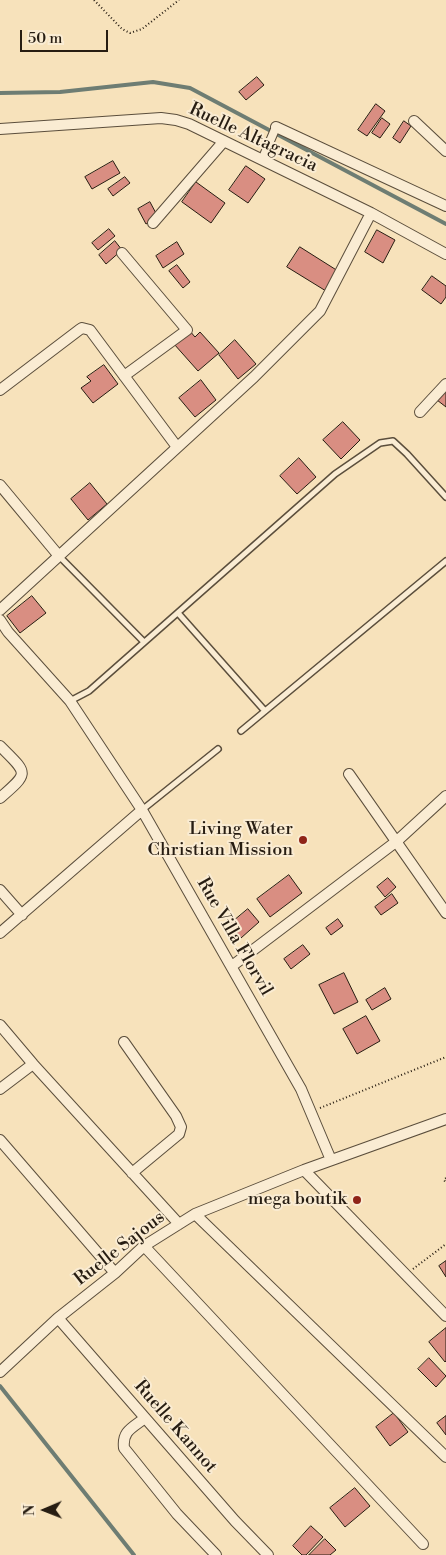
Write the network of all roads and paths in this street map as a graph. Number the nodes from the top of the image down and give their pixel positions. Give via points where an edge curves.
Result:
1 (94, 0) edge
2 (179, 0) edge
3 (414, 121) dead end
4 (276, 127) joint
5 (0, 129) edge
6 (224, 141) junction
7 (446, 151) edge
8 (262, 160) junction
9 (446, 206) edge
10 (372, 213) junction
11 (153, 224) dead end
12 (122, 254) dead end
13 (446, 254) edge
14 (124, 376) junction
15 (446, 384) edge
16 (0, 390) edge
17 (420, 412) dead end
18 (177, 447) junction
19 (0, 485) edge
20 (446, 497) edge
21 (59, 556) junction
22 (446, 561) edge
23 (0, 610) edge
24 (178, 613) junction
25 (0, 620) edge
26 (144, 642) junction
27 (70, 701) junction
28 (265, 710) junction
29 (241, 730) dead end
30 (0, 746) edge
31 (218, 749) dead end
32 (349, 774) dead end
33 (446, 796) edge
34 (0, 798) edge
35 (142, 810) junction
36 (397, 841) junction
37 (0, 890) edge
38 (446, 913) edge
39 (22, 914) junction
40 (0, 933) edge
41 (232, 966) junction
42 (0, 1025) edge
43 (124, 1042) dead end
44 (446, 1057) edge
45 (33, 1064) junction
46 (0, 1089) edge
47 (311, 1112) junction
48 (446, 1119) edge
49 (0, 1140) edge
50 (331, 1160) junction
51 (304, 1170) junction
52 (132, 1173) junction
53 (446, 1178) edge
54 (446, 1183) edge
55 (195, 1214) junction
56 (179, 1224) junction
57 (446, 1244) edge
58 (144, 1246) junction
59 (115, 1273) junction
60 (406, 1275) junction
61 (446, 1316) edge
62 (58, 1318) junction
63 (1, 1370) edge
64 (145, 1418) junction
65 (446, 1457) edge
66 (423, 1544) dead end
67 (216, 1555) edge
68 (268, 1555) edge

1 - 2 path via 130,33 142,29
3 - 7 street
4 - 8 street
4 - 9 street
5 - 6 street, Ruelle Altagracia via 161,118 189,124
6 - 8 street, Ruelle Altagracia
6 - 11 street
8 - 10 street, Ruelle Altagracia
10 - 13 street, Ruelle Altagracia
10 - 18 street via 320,311
12 - 14 street via 188,330
14 - 16 street via 90,330 82,328
14 - 18 street
15 - 17 street
18 - 21 street
19 - 21 street
20 - 24 lane via 393,442 380,443 335,474
21 - 23 street
21 - 26 lane
22 - 28 lane
24 - 26 lane
24 - 28 lane
25 - 27 street, Rue Villa Florvil
26 - 27 lane via 88,691
27 - 35 street, Rue Villa Florvil
28 - 29 lane
30 - 34 street via 22,769 22,775
31 - 35 lane
32 - 36 street
33 - 36 street
35 - 39 street
35 - 41 street, Rue Villa Florvil
36 - 38 street
36 - 41 street
37 - 39 street
39 - 40 street
41 - 47 street, Rue Villa Florvil via 301,1088
42 - 45 street
43 - 52 street via 181,1127 179,1134
44 - 47 path
45 - 46 street
45 - 52 street
47 - 50 street, Rue Villa Florvil
48 - 50 street, Ruelle Sajous
49 - 59 street
50 - 51 street, Ruelle Sajous
51 - 55 street, Ruelle Sajous
51 - 60 street
52 - 56 street
53 - 54 path
55 - 56 street, Ruelle Sajous
55 - 65 street
56 - 58 street, Ruelle Sajous
57 - 60 path
58 - 59 street, Ruelle Sajous
58 - 66 street
59 - 62 street, Ruelle Sajous
60 - 61 street
62 - 63 street, Ruelle Sajous
62 - 64 street, Ruelle Kannot
64 - 67 street via 125,1434 124,1448
64 - 68 street, Ruelle Kannot

